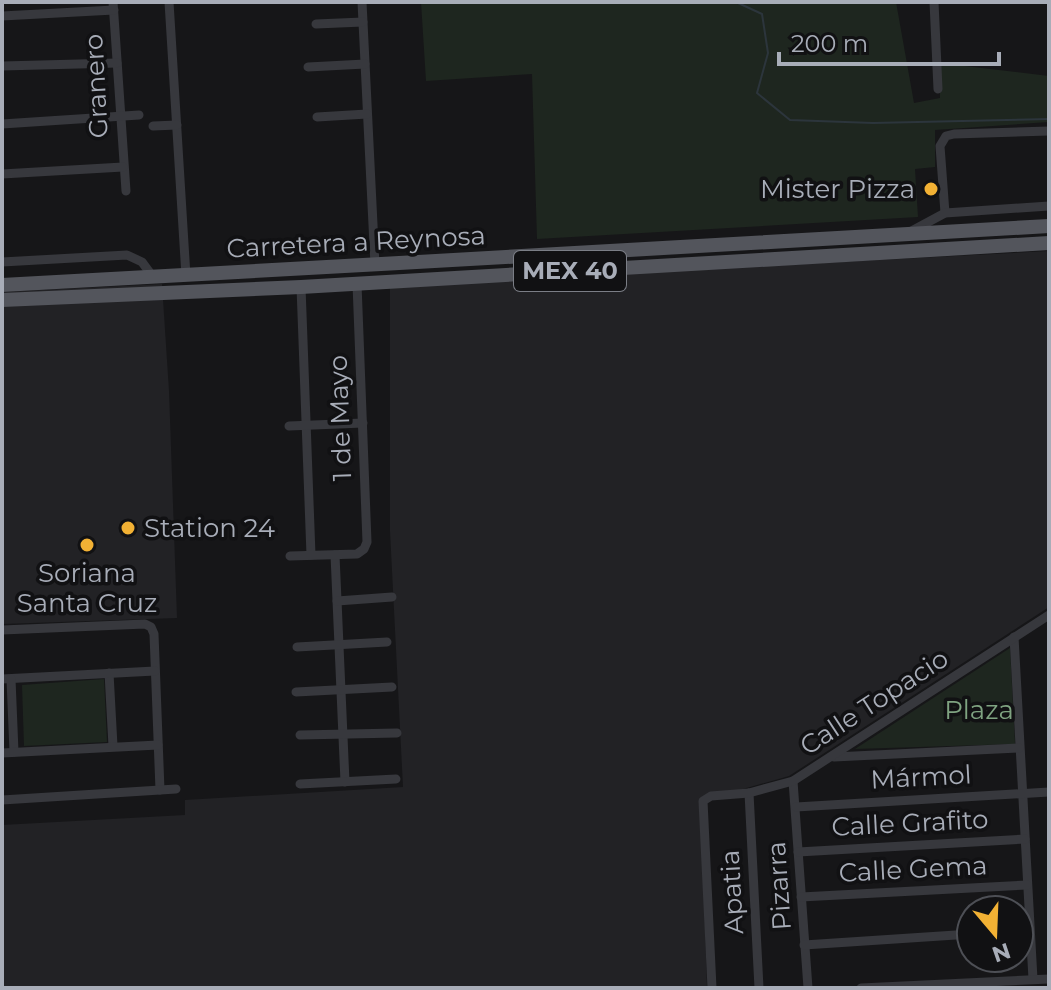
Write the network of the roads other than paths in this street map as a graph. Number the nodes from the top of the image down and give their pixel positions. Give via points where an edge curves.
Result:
1 (169, 2) edge
2 (362, 2) edge
3 (934, 2) edge
4 (114, 6) edge
5 (2, 16) edge
6 (363, 22) junction
7 (316, 24) dead end
8 (117, 63) junction
9 (365, 64) junction
10 (2, 66) edge
11 (308, 67) dead end
12 (938, 89) dead end
13 (367, 114) junction
14 (139, 115) dead end
15 (121, 117) junction
16 (317, 117) dead end
17 (2, 124) edge
18 (177, 125) junction
19 (153, 126) dead end
20 (1049, 131) edge
21 (123, 167) junction
22 (2, 174) edge
23 (126, 191) dead end
24 (1049, 206) edge
25 (945, 213) junction
26 (1049, 226) edge
27 (905, 235) junction
28 (772, 242) junction
29 (1049, 243) edge
30 (772, 259) junction
31 (2, 262) edge
32 (412, 263) junction
33 (368, 266) junction
34 (270, 272) junction
35 (186, 276) junction
36 (154, 278) junction
37 (85, 280) junction
38 (357, 284) junction
39 (2, 285) edge
40 (309, 287) junction
41 (283, 288) junction
42 (45, 298) junction
43 (2, 300) edge
44 (363, 423) junction
45 (289, 426) dead end
46 (306, 426) junction
47 (311, 555) junction
48 (335, 555) junction
49 (290, 556) dead end
50 (392, 597) dead end
51 (337, 601) junction
52 (1049, 615) edge
53 (2, 630) edge
54 (1014, 637) junction
55 (387, 642) dead end
56 (338, 645) junction
57 (297, 647) dead end
58 (155, 671) junction
59 (109, 673) junction
60 (6, 679) edge
61 (392, 687) dead end
62 (340, 690) junction
63 (296, 692) dead end
64 (397, 733) dead end
65 (300, 735) dead end
66 (342, 735) junction
67 (158, 745) junction
68 (113, 746) junction
69 (1019, 748) junction
70 (14, 752) junction
71 (2, 753) edge
72 (831, 757) junction
73 (396, 779) dead end
74 (793, 781) junction
75 (345, 782) junction
76 (300, 784) dead end
77 (176, 789) dead end
78 (160, 790) junction
79 (1049, 792) edge
80 (749, 793) junction
81 (1023, 794) junction
82 (2, 800) edge
83 (796, 807) junction
84 (1025, 839) junction
85 (798, 852) junction
86 (1027, 885) junction
87 (1028, 894) edge
88 (801, 897) junction
89 (955, 935) edge
90 (804, 945) junction
91 (1033, 974) edge
92 (1033, 979) junction
93 (1049, 979) edge
94 (937, 986) edge
95 (712, 988) edge
96 (759, 988) edge
97 (808, 988) edge
98 (861, 988) edge

1 - 18 street
2 - 6 street
3 - 12 street
4 - 5 street
4 - 8 street, Granero
6 - 7 street
6 - 9 street
8 - 10 street
8 - 15 street, Granero
9 - 11 street
9 - 13 street
13 - 16 street
13 - 33 street
14 - 15 street
15 - 17 street
15 - 21 street, Granero
18 - 19 street
18 - 35 street
20 - 25 street via 954,134 942,140
21 - 22 street
21 - 23 street, Granero
24 - 25 street
25 - 27 street
26 - 27 main road, Carretera a Reynosa / MEX 40
27 - 28 main road, Carretera a Reynosa / MEX 40
28 - 30 main road
28 - 32 main road, Carretera a Reynosa / MEX 40
29 - 30 main road, Carretera a Reynosa / MEX 40
30 - 38 main road, Carretera a Reynosa / MEX 40
31 - 36 street via 127,255 142,262
32 - 33 main road, Carretera a Reynosa / MEX 40
32 - 38 main road via 368,271
33 - 34 main road, Carretera a Reynosa / MEX 40
33 - 40 main road
34 - 35 main road, Carretera a Reynosa / MEX 40
34 - 41 main road via 287,275
35 - 36 main road, Carretera a Reynosa / MEX 40
36 - 37 main road, Carretera a Reynosa / MEX 40
37 - 39 main road, Carretera a Reynosa / MEX 40
37 - 42 main road via 57,287
38 - 40 main road, Carretera a Reynosa / MEX 40
38 - 44 street, 1 de Mayo
40 - 41 main road, Carretera a Reynosa / MEX 40
40 - 46 street
41 - 42 main road, Carretera a Reynosa / MEX 40
42 - 43 main road, Carretera a Reynosa / MEX 40
44 - 46 street
44 - 48 street, 1 de Mayo via 367,542 357,554
45 - 46 street
46 - 47 street
47 - 48 street
47 - 49 street
48 - 51 street
50 - 51 street
51 - 56 street
52 - 54 street, Calle Topacio
53 - 58 street via 145,624 151,627
54 - 69 street
54 - 72 street, Calle Topacio
55 - 56 street
56 - 57 street
56 - 62 street
58 - 59 street
58 - 67 street
59 - 60 street
59 - 68 street
60 - 70 street
61 - 62 street
62 - 63 street
62 - 66 street
64 - 66 street
65 - 66 street
66 - 75 street
67 - 68 street
67 - 78 street
68 - 70 street
69 - 72 street
69 - 81 street
70 - 71 street
72 - 74 street, Calle Topacio
73 - 75 street
74 - 80 street, Calle Topacio
74 - 83 street, Pizarra
75 - 76 street
77 - 78 street
78 - 82 street
79 - 81 street, Mármol
80 - 95 street, Calle Topacio via 703,801
80 - 96 street, Apatia
81 - 83 street, Mármol
81 - 84 street
83 - 85 street, Pizarra
84 - 85 street, Calle Grafito
84 - 86 street
85 - 88 street, Pizarra
86 - 87 street
86 - 88 street, Calle Gema
88 - 90 street, Pizarra
89 - 90 street
90 - 97 street, Pizarra
91 - 92 street
92 - 93 street
92 - 94 street
94 - 98 street

